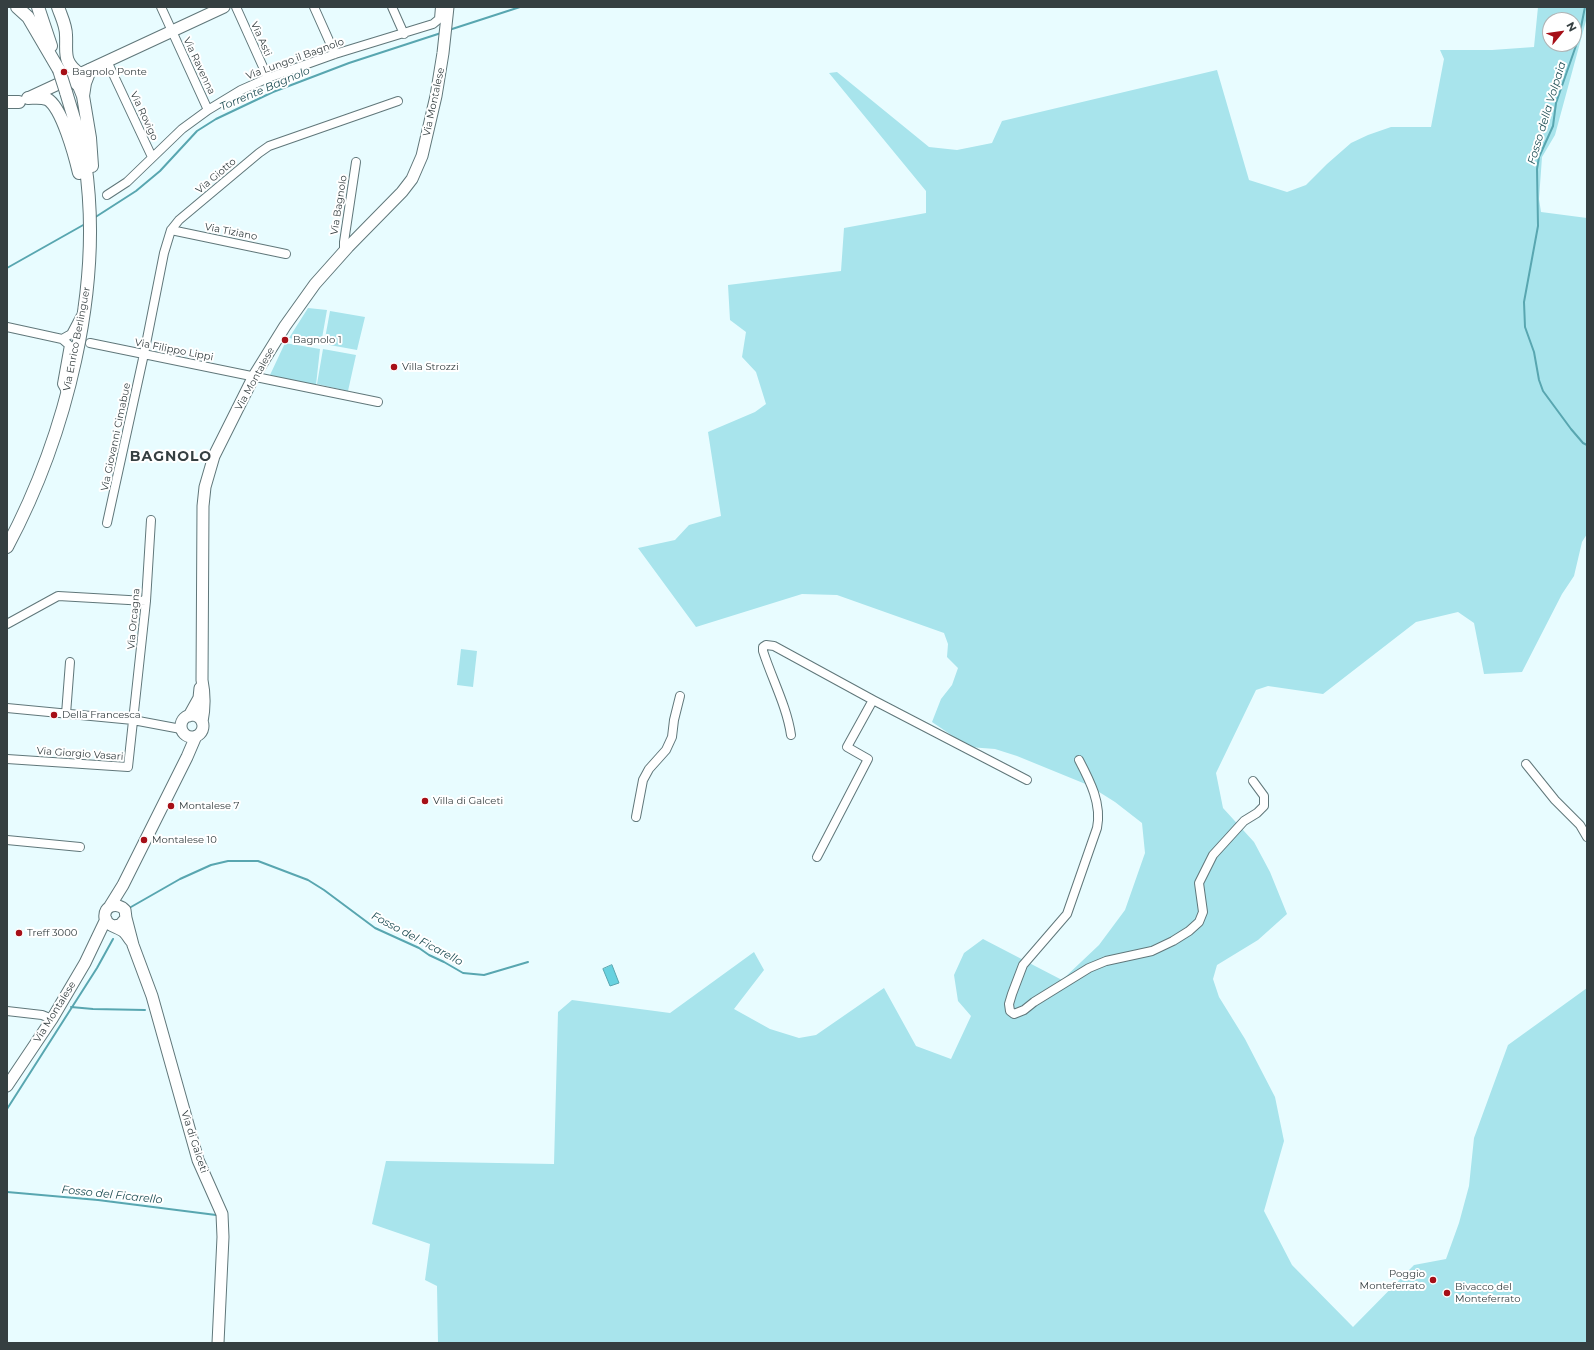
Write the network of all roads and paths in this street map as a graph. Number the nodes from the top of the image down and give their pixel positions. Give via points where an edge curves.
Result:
1 (17, 7) edge
2 (38, 7) edge
3 (58, 7) edge
4 (160, 7) edge
5 (224, 7) edge
6 (236, 7) edge
7 (314, 7) edge
8 (392, 7) edge
9 (440, 7) edge
10 (448, 7) edge
11 (172, 32) junction
12 (404, 34) junction
13 (335, 54) junction
14 (107, 62) junction
15 (59, 70) junction
16 (80, 74) junction
17 (268, 78) junction
18 (83, 96) junction
19 (18, 101) edge
20 (398, 101) dead end
21 (7, 107) edge
22 (208, 110) junction
23 (152, 157) junction
24 (356, 162) dead end
25 (88, 191) junction
26 (107, 195) dead end
27 (89, 205) junction
28 (171, 230) junction
29 (344, 251) junction
30 (286, 254) dead end
31 (84, 309) junction
32 (7, 327) edge
33 (62, 339) junction
34 (90, 343) dead end
35 (144, 354) junction
36 (254, 376) junction
37 (67, 393) junction
38 (378, 402) dead end
39 (151, 520) dead end
40 (107, 523) dead end
41 (7, 547) edge
42 (146, 602) junction
43 (7, 624) edge
44 (70, 662) dead end
45 (202, 680) junction
46 (680, 696) dead end
47 (873, 700) junction
48 (7, 708) edge
49 (66, 714) junction
50 (189, 716) junction
51 (133, 720) junction
52 (202, 722) junction
53 (183, 732) junction
54 (791, 735) dead end
55 (196, 736) junction
56 (187, 757) junction
57 (7, 759) edge
58 (1079, 760) dead end
59 (1526, 764) dead end
60 (1026, 780) dead end
61 (1253, 781) dead end
62 (636, 817) dead end
63 (1587, 837) edge
64 (7, 840) edge
65 (80, 847) dead end
66 (817, 857) dead end
67 (123, 885) junction
68 (110, 906) junction
69 (125, 914) junction
70 (111, 924) junction
71 (134, 945) junction
72 (7, 1011) edge
73 (52, 1019) junction
74 (7, 1086) edge
75 (218, 1343) edge

1 - 15 main road via 28,17
2 - 15 main road, Via Enrico Berlinguer
3 - 16 main road via 65,27 66,56 71,66
4 - 11 street, Via Ravenna
5 - 11 street
6 - 17 street, Via Asti
7 - 13 street
8 - 12 street
9 - 12 street, Via Lungo il Bagnolo via 439,19 436,22
10 - 29 street, Via Montalese via 436,96 418,167 402,192
11 - 14 street
11 - 22 street, Via Ravenna
12 - 13 street, Via Lungo il Bagnolo
13 - 17 street, Via Lungo il Bagnolo
14 - 16 street
14 - 23 street, Via Rovigo
15 - 25 main road, Via Enrico Berlinguer, bridge via 80,139
16 - 18 main road via 85,83
16 - 18 main road via 75,82
16 - 19 street
17 - 22 street, Via Lungo il Bagnolo via 241,90
18 - 27 main road via 91,154
19 - 21 street
19 - 25 main road via 43,98 52,104 66,130 81,178
20 - 28 street, Via Giotto via 269,146 179,220
22 - 23 street, Via Lungo il Bagnolo via 182,129
23 - 26 street, Via Lungo il Bagnolo via 127,182
24 - 29 street, Via Bagnolo
25 - 27 main road, Via Enrico Berlinguer
27 - 31 main road, Via Enrico Berlinguer via 88,279
28 - 30 street, Via Tiziano
28 - 35 street, Via Giotto
29 - 36 street, Via Montalese via 314,284
31 - 33 street via 71,334
31 - 37 main road, Via Enrico Berlinguer
32 - 33 street
33 - 37 street via 70,345 62,384
34 - 35 street, Via Filippo Lippi
35 - 36 street, Via Filippo Lippi
35 - 40 street, Via Giovanni Cimabue
36 - 38 street, Via Filippo Lippi
36 - 45 street, Via Montalese via 214,456 205,487 202,523
37 - 41 main road, Via Enrico Berlinguer via 44,468
39 - 42 street, Via Orcagna
42 - 43 street via 58,596
42 - 51 street, Via Orcagna
44 - 49 street
45 - 50 street, Via Montalese via 198,698
45 - 52 street, Via Montalese via 205,695
46 - 62 street via 672,737 666,750 643,780
47 - 54 street via 774,646 766,645 763,651 789,719
47 - 60 street
47 - 66 street via 847,747 868,759
48 - 49 street
49 - 51 street
50 - 52 street via 196,717
50 - 53 street, Via Montalese via 184,719
51 - 53 street
51 - 57 street, Via Giorgio Vasari via 128,767
52 - 55 street, Via Montalese via 201,732
53 - 55 street via 190,737
53 - 56 street
55 - 56 street, Via Montalese
56 - 67 street, Via Montalese
58 - 61 street via 1096,799 1099,816 1097,828 1066,914 1026,961 1016,980 1009,1004 1010,1011 1014,1014 1089,968 1106,961 1152,951 1173,941 1199,922 1203,912 1199,883 1213,855 1244,821 1264,806 1264,796
59 - 63 street via 1555,800 1580,825
64 - 65 street
67 - 68 street, Via Montalese
67 - 69 street, Via Montalese
68 - 69 street via 118,905
68 - 70 street, Via Montalese via 106,911
69 - 70 street, Via Montalese via 120,925
69 - 71 street, Via di Galceti
70 - 71 street, Via di Galceti via 125,932
70 - 73 street, Via Montalese via 98,934 85,963
71 - 75 street, Via di Galceti via 152,996 198,1160 222,1214
72 - 73 street via 42,1015
73 - 74 street, Via Montalese

